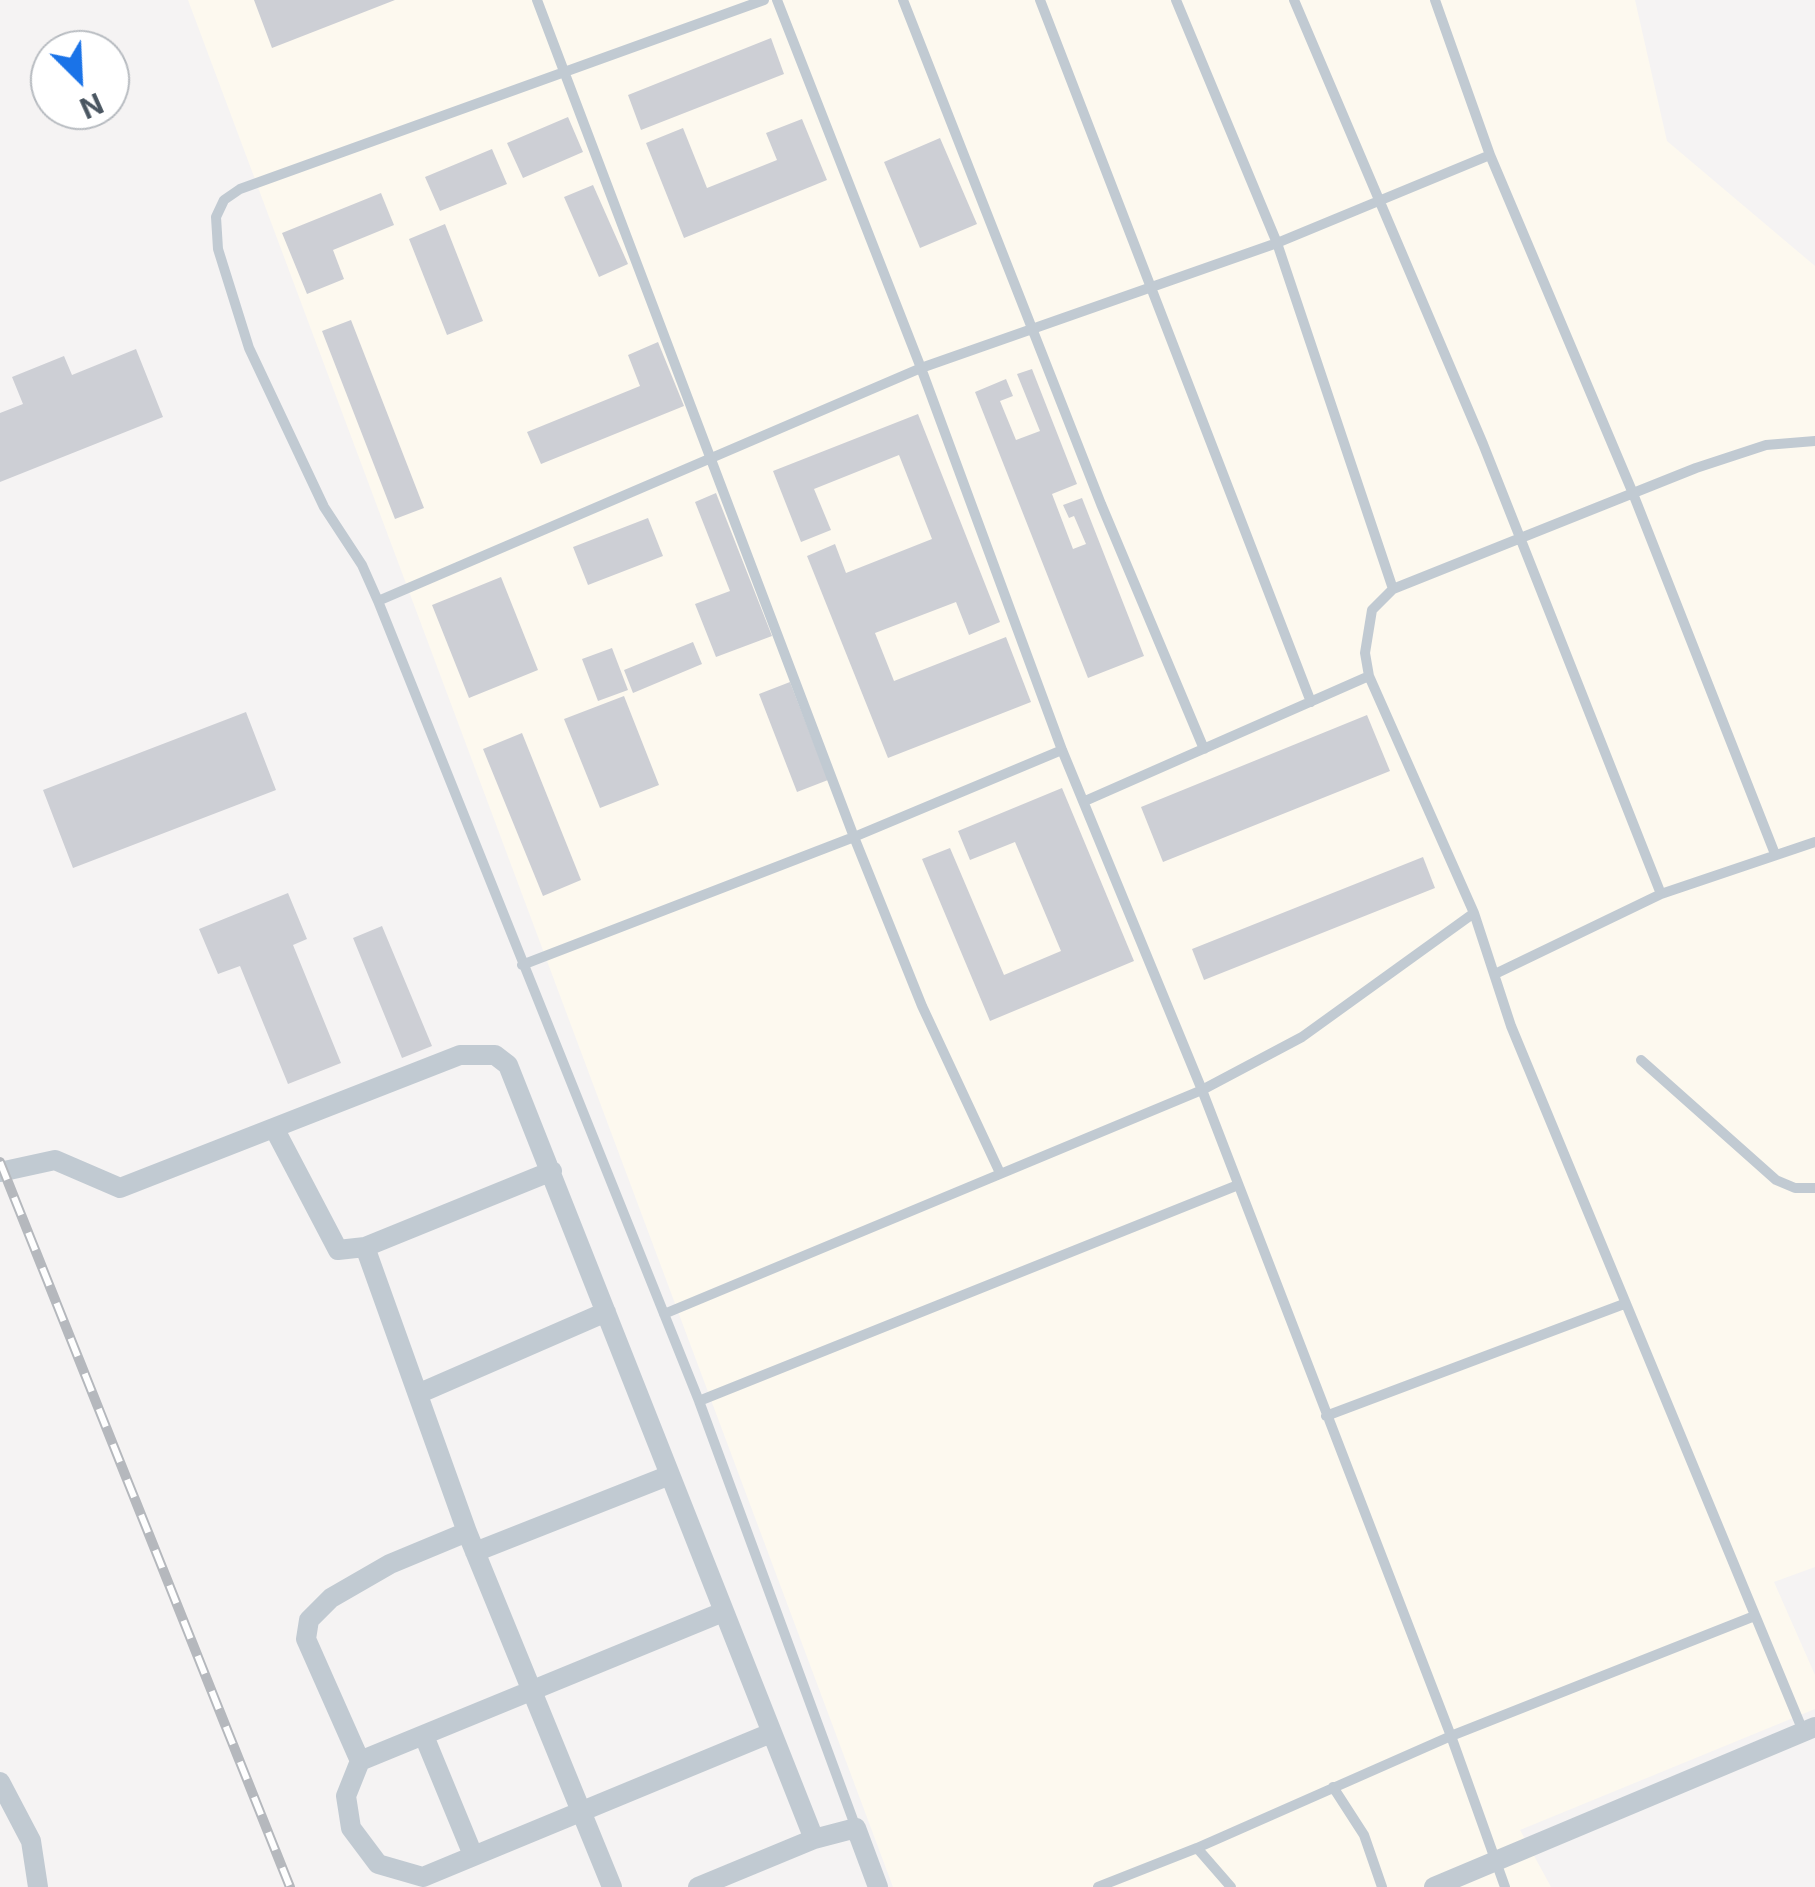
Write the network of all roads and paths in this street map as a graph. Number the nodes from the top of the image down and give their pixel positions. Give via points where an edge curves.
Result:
1 (538, 0) edge
2 (764, 0) edge
3 (777, 0) edge
4 (903, 0) edge
5 (1040, 0) edge
6 (1176, 0) edge
7 (1294, 0) edge
8 (1436, 0) edge
9 (565, 73) junction
10 (1490, 155) junction
11 (1382, 201) junction
12 (1277, 243) junction
13 (1153, 287) junction
14 (1033, 329) junction
15 (922, 368) junction
16 (1815, 440) edge
17 (713, 456) junction
18 (1632, 492) junction
19 (1520, 537) junction
20 (1392, 588) junction
21 (378, 601) junction
22 (1369, 676) junction
23 (1311, 702) junction
24 (1204, 749) junction
25 (1062, 750) junction
26 (1085, 802) junction
27 (854, 837) junction
28 (1815, 842) edge
29 (1775, 854) junction
30 (1660, 894) junction
31 (1474, 913) junction
32 (522, 965) junction
33 (1495, 974) junction
34 (1640, 1060) dead end
35 (1202, 1090) junction
36 (274, 1128) junction
37 (552, 1171) junction
38 (0, 1172) edge
39 (1000, 1173) junction
40 (1238, 1184) junction
41 (1815, 1188) edge
42 (365, 1247) junction
43 (1624, 1304) junction
44 (606, 1312) junction
45 (664, 1314) junction
46 (420, 1393) junction
47 (699, 1402) junction
48 (1326, 1416) junction
49 (670, 1475) junction
50 (471, 1542) junction
51 (723, 1612) junction
52 (1752, 1616) junction
53 (532, 1691) junction
54 (1809, 1730) edge
55 (771, 1733) junction
56 (424, 1736) junction
57 (1451, 1736) junction
58 (360, 1761) junction
59 (0, 1782) edge
60 (1333, 1788) junction
61 (580, 1811) junction
62 (856, 1828) junction
63 (814, 1839) junction
64 (1196, 1848) junction
65 (473, 1855) junction
66 (1496, 1862) junction
67 (425, 1882) edge
68 (38, 1887) edge
69 (612, 1887) edge
70 (698, 1887) edge
71 (878, 1887) edge
72 (1098, 1887) edge
73 (1231, 1887) edge
74 (1382, 1887) edge
75 (1434, 1887) edge
76 (1505, 1887) edge

1 - 9 lane
2 - 9 lane
3 - 15 lane
4 - 14 lane
5 - 13 lane
6 - 12 lane
7 - 11 lane
8 - 10 lane
9 - 17 lane
9 - 21 lane via 240,189 216,216 218,250 249,348 324,507
10 - 11 lane
10 - 18 lane
11 - 12 lane
11 - 19 lane
12 - 13 lane
12 - 20 lane
13 - 14 lane
13 - 23 lane
14 - 15 lane
14 - 24 lane
15 - 17 lane
15 - 25 lane
16 - 18 lane via 1766,445
17 - 21 lane
17 - 27 lane
18 - 19 lane
18 - 29 lane
19 - 20 lane
19 - 30 lane
20 - 22 lane via 1372,610 1365,652
21 - 32 lane
22 - 23 lane
22 - 31 lane
23 - 24 lane
24 - 26 lane
25 - 26 lane
25 - 27 lane
26 - 35 lane
27 - 32 lane
27 - 39 lane
28 - 29 lane
29 - 30 lane
30 - 33 lane
31 - 33 lane
31 - 35 lane via 1302,1037
32 - 45 lane
33 - 43 lane
34 - 41 lane via 1776,1180
35 - 39 lane
35 - 40 lane
36 - 37 street via 460,1055 495,1055 508,1065
36 - 38 street via 120,1188 55,1160
36 - 42 street via 338,1250
37 - 42 street
37 - 44 street
39 - 45 lane
40 - 47 lane
40 - 48 lane
42 - 46 street
43 - 48 lane
43 - 52 lane
44 - 46 street
44 - 49 street
45 - 47 lane
46 - 50 street
47 - 62 lane
48 - 57 lane
49 - 50 street
49 - 51 street
50 - 53 street
50 - 58 street via 390,1564 331,1598 310,1620 306,1639
51 - 53 street
51 - 55 street
52 - 54 lane
52 - 57 lane
53 - 56 street
53 - 61 street
54 - 66 street
55 - 61 street
55 - 63 street
56 - 58 street
56 - 65 street
57 - 60 lane
57 - 66 lane
58 - 67 street via 346,1796 351,1828 388,1870
59 - 68 street via 31,1841
60 - 64 lane
60 - 74 lane via 1364,1835
61 - 65 street
61 - 69 street
62 - 63 street
62 - 71 street
63 - 70 street
64 - 72 lane
64 - 73 lane
65 - 67 street
66 - 75 street
66 - 76 lane

